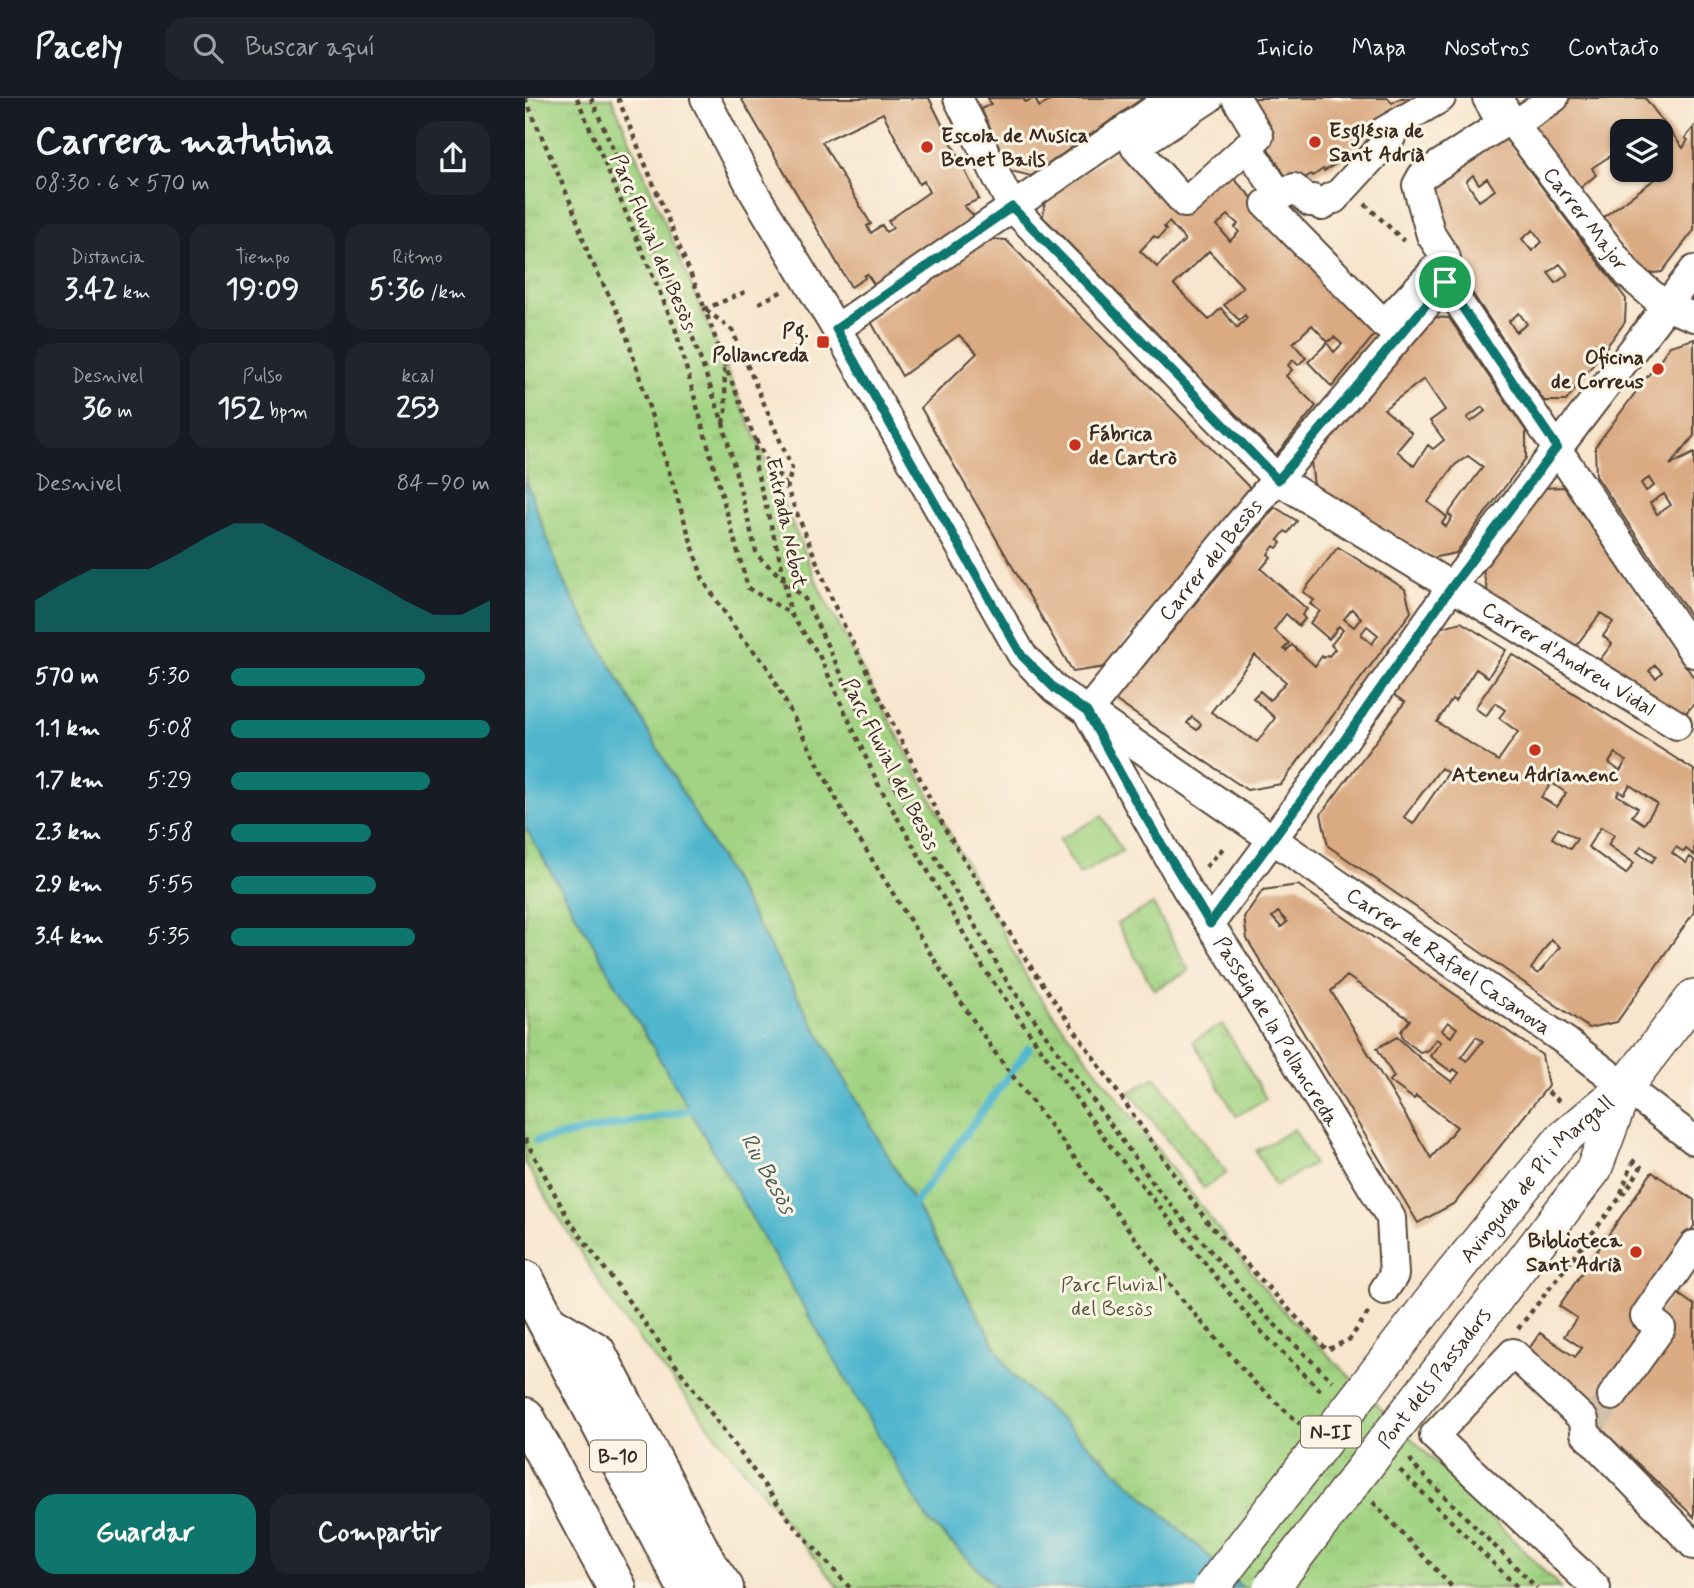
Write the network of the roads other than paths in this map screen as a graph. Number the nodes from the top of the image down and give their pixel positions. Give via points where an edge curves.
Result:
1 (705, 98) edge
2 (958, 98) edge
3 (1171, 98) edge
4 (1209, 98) edge
5 (1236, 98) edge
6 (1441, 98) edge
7 (1487, 98) edge
8 (1497, 98) edge
9 (1554, 98) edge
10 (1514, 125) junction
11 (1247, 146) junction
12 (1280, 196) junction
13 (1012, 207) junction
14 (1694, 270) edge
15 (1439, 276) junction
16 (1665, 306) junction
17 (1694, 317) edge
18 (836, 329) junction
19 (1557, 447) junction
20 (1278, 480) junction
21 (1453, 585) junction
22 (1694, 653) edge
23 (1087, 712) junction
24 (1677, 725) dead end
25 (1272, 839) junction
26 (1210, 924) junction
27 (1694, 997) edge
28 (1625, 1087) junction
29 (1694, 1140) edge
30 (1694, 1245) edge
31 (525, 1280) edge
32 (1384, 1290) dead end
33 (1495, 1299) joint
34 (548, 1323) junction
35 (1612, 1396) tunnel mouth
36 (525, 1418) edge
37 (1589, 1427) junction
38 (1694, 1531) edge
39 (1694, 1545) edge
40 (617, 1588) edge
41 (687, 1588) edge
42 (724, 1588) edge
43 (1210, 1588) edge
44 (1271, 1588) edge
45 (1596, 1588) edge

1 - 18 street, Passeig de la Pollancreda via 752,189
2 - 13 street, Carrer d'Andreu Vidal
3 - 13 street
4 - 11 street via 1135,147 1185,203
5 - 11 street via 1259,136
6 - 12 street via 1384,131 1391,137 1334,199 1322,206 1294,188
7 - 15 street via 1502,124 1422,176 1417,185 1431,236 1446,258
8 - 10 street, Carrer Major
9 - 10 street
10 - 16 street, Carrer Major via 1629,275
11 - 12 street
12 - 15 street via 1266,204 1384,324
13 - 18 street
13 - 20 street, Carrer d'Andreu Vidal
14 - 16 street
15 - 19 street
15 - 20 street, Carrer del Besòs
16 - 17 street, Carrer Major
16 - 19 street
18 - 23 street, Passeig de la Pollancreda via 1022,656
19 - 21 street
19 - 22 street
20 - 21 street, Carrer d'Andreu Vidal
20 - 23 street, Carrer del Besòs
21 - 24 street, Carrer d'Andreu Vidal
21 - 25 street
23 - 25 street, Carrer de Rafael Casanova
23 - 26 street, Passeig de la Pollancreda
25 - 26 street
25 - 28 street, Carrer de Rafael Casanova
26 - 32 street, Passeig de la Pollancreda via 1391,1218 1394,1275
27 - 28 main road, Avinguda de Pi i Margall / N-II
28 - 29 street, Carrer de Rafael Casanova
28 - 33 main road, Avinguda de Pi i Margall / N-II via 1594,1169
28 - 43 main road, Avinguda de Pi i Margall / N-II, bridge via 1561,1140
30 - 35 street via 1645,1316 1661,1328
31 - 34 highway, B-10
33 - 44 main road, Pont dels Passadors / N-II, bridge
34 - 41 highway, B-10
34 - 42 highway via 596,1352 708,1566
36 - 40 highway
37 - 38 street
37 - 39 street
37 - 45 street via 1513,1353 1434,1436

